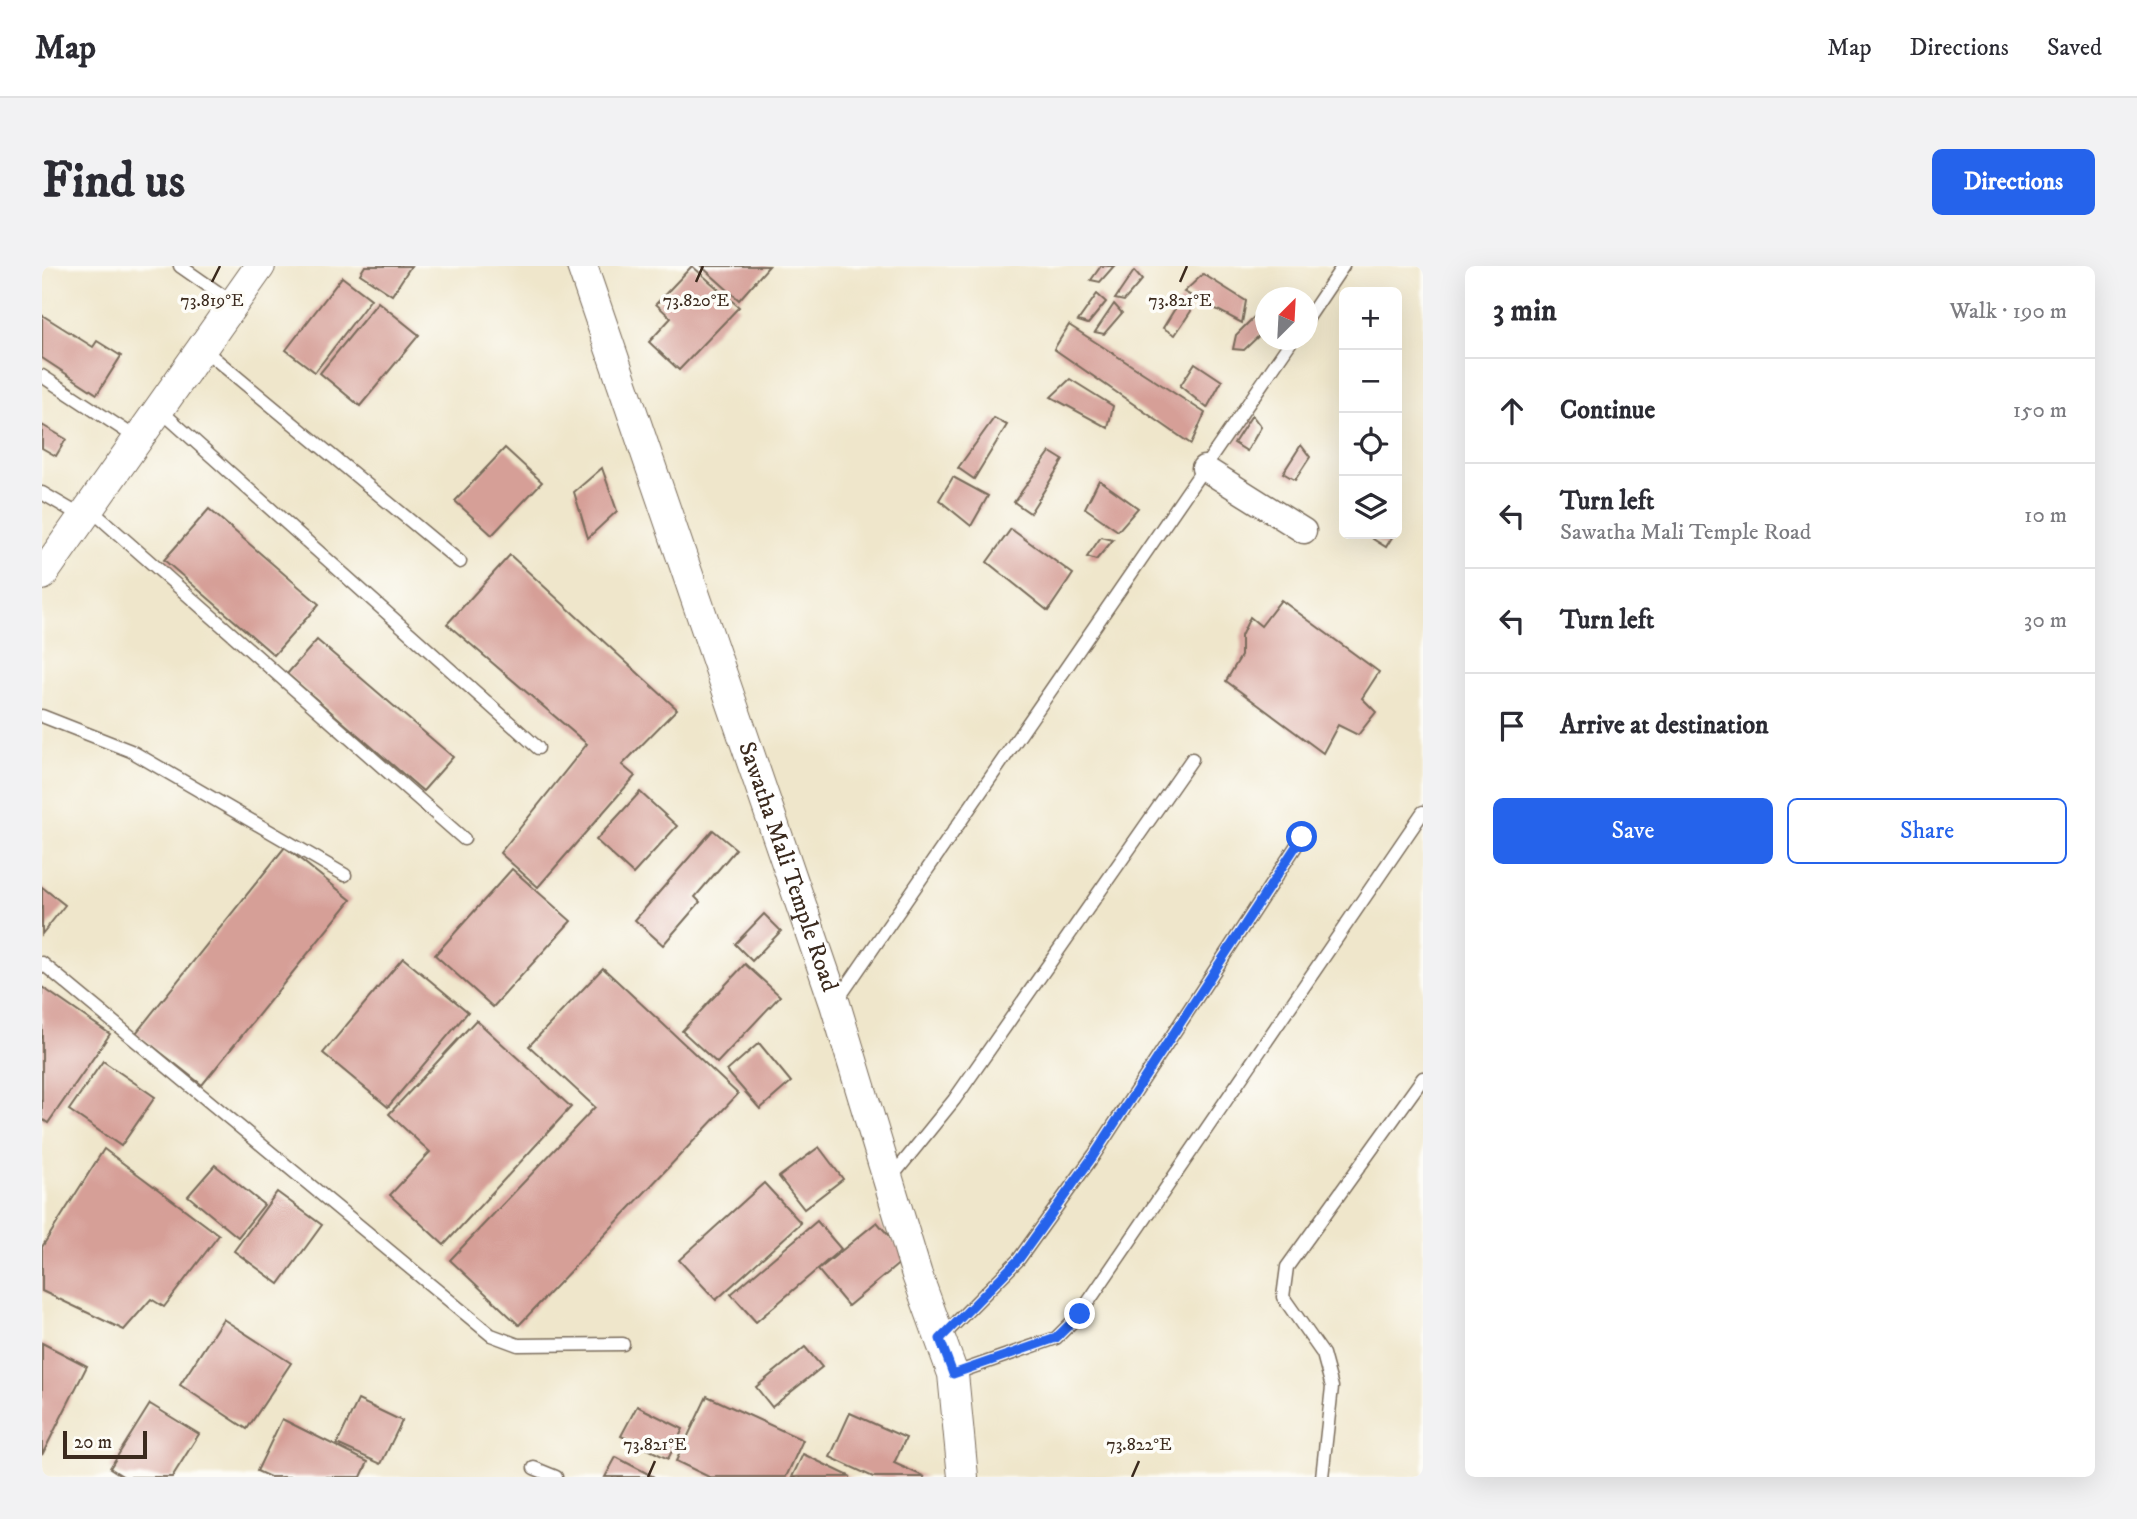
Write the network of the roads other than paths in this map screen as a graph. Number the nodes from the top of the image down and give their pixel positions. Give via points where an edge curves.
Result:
1 (180, 266) edge
2 (260, 266) edge
3 (1343, 266) edge
4 (585, 268) edge
5 (1318, 302) edge
6 (233, 303) junction
7 (202, 348) junction
8 (1285, 350) edge
9 (42, 376) edge
10 (159, 409) junction
11 (138, 439) junction
12 (1204, 468) junction
13 (42, 493) edge
14 (86, 513) junction
15 (1304, 531) dead end
16 (460, 562) dead end
17 (42, 575) edge
18 (44, 720) edge
19 (538, 748) dead end
20 (1192, 759) dead end
21 (1423, 812) edge
22 (1302, 837) dead end
23 (464, 839) dead end
24 (345, 875) dead end
25 (42, 963) edge
26 (835, 1004) junction
27 (1423, 1078) edge
28 (889, 1180) junction
29 (940, 1339) junction
30 (623, 1343) dead end
31 (953, 1374) junction
32 (534, 1468) dead end
33 (556, 1477) edge
34 (963, 1477) edge
35 (1322, 1477) edge

1 - 6 lane
2 - 6 street
3 - 5 lane
4 - 26 street, Sawatha Mali Temple Road
6 - 7 street
7 - 10 street
7 - 16 lane
8 - 12 lane
9 - 11 lane
10 - 11 street
10 - 19 lane
11 - 14 street
12 - 15 street
12 - 26 lane
13 - 14 lane
14 - 17 street
14 - 23 lane
18 - 24 lane via 131,751
20 - 28 lane via 954,1100
21 - 31 lane via 1080,1314 1056,1338
22 - 29 lane via 1094,1155 1019,1259
25 - 30 lane via 492,1335 518,1345
26 - 28 street, Sawatha Mali Temple Road
27 - 35 lane via 1287,1267 1283,1282 1283,1297 1323,1354 1332,1387
28 - 29 street, Sawatha Mali Temple Road
29 - 31 street, Sawatha Mali Temple Road
31 - 34 street, Sawatha Mali Temple Road
32 - 33 lane

